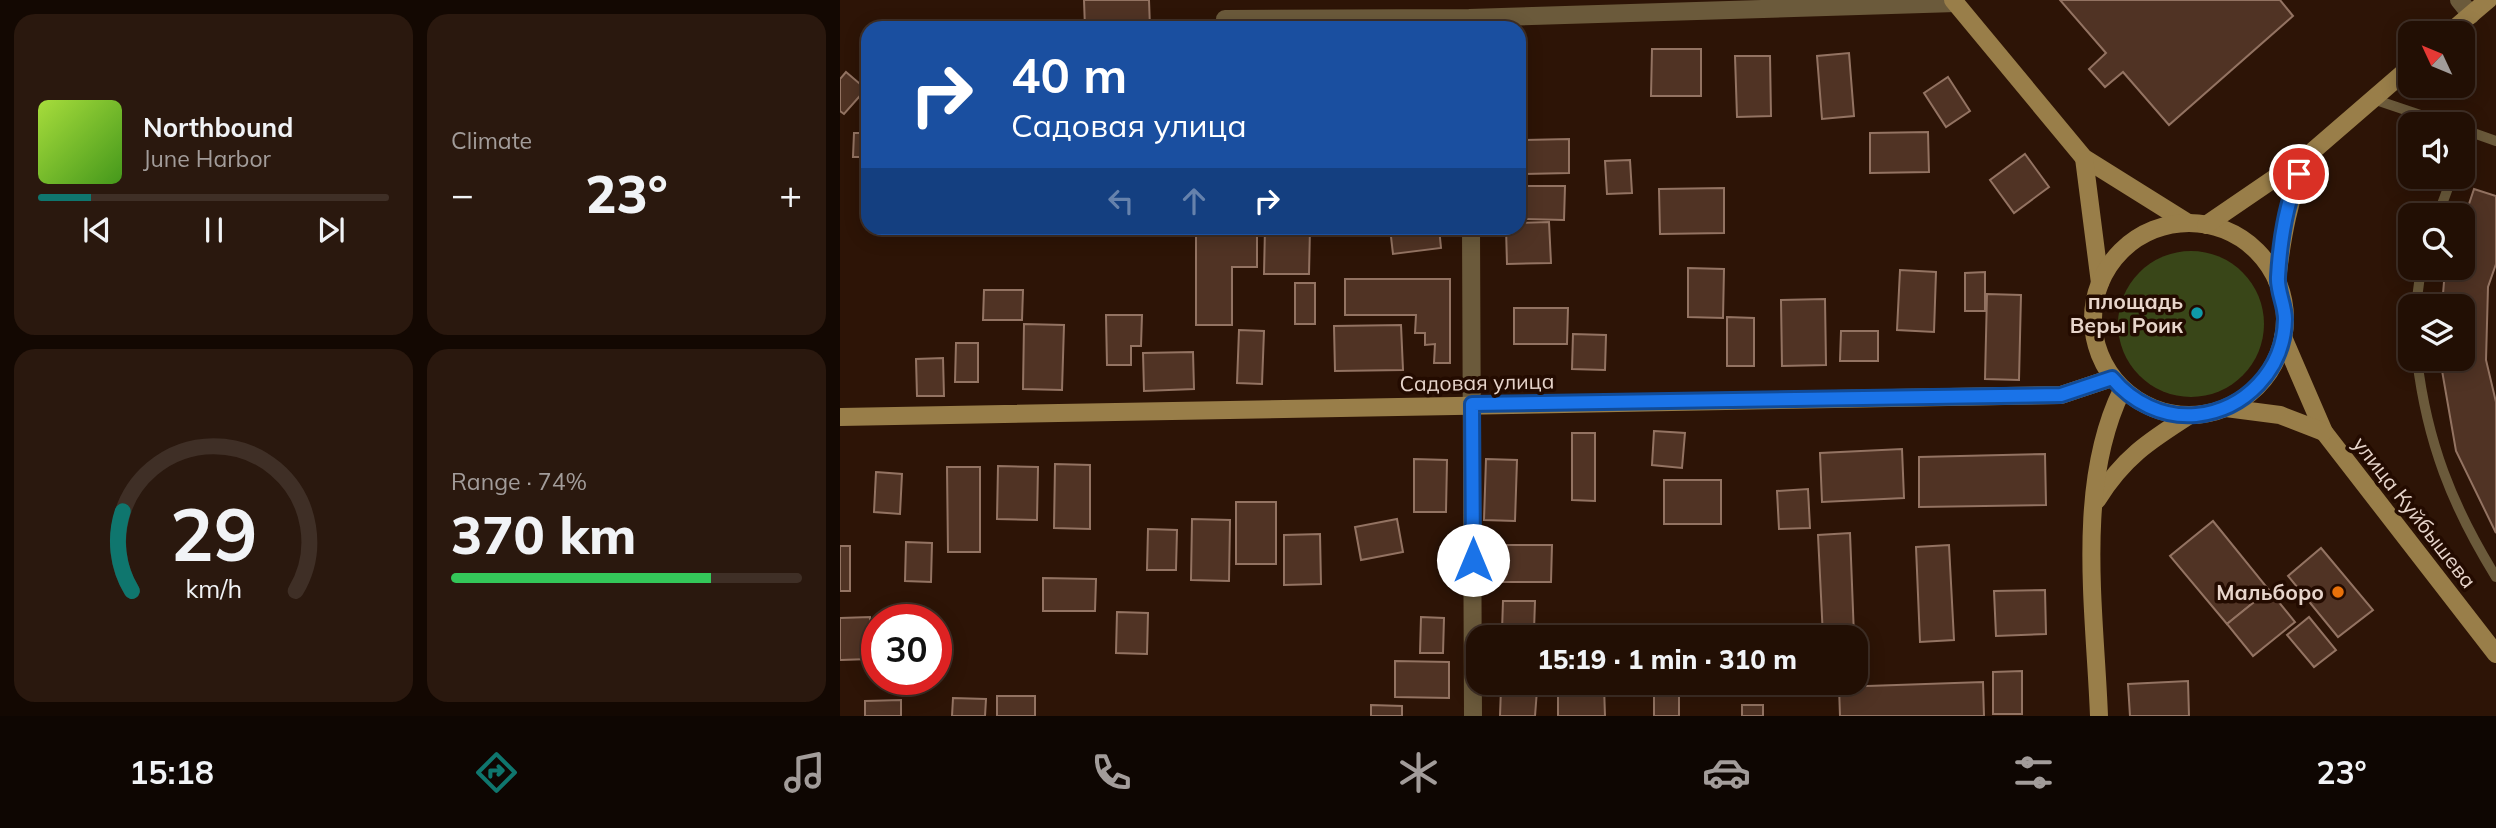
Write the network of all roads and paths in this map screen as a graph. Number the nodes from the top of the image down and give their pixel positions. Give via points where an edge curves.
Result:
1 (2459, 0) edge
2 (2488, 0) edge
3 (1955, 2) edge
4 (2471, 15) junction
5 (1225, 19) dead end
6 (1347, 21) edge
7 (1515, 21) edge
8 (2464, 21) edge
9 (2398, 77) edge
10 (2373, 99) junction
11 (2411, 112) edge
12 (2475, 134) edge
13 (2496, 141) edge
14 (2307, 156) junction
15 (2084, 158) junction
16 (2188, 223) junction
17 (2206, 225) junction
18 (1471, 235) edge
19 (2277, 281) junction
20 (2100, 283) junction
21 (2283, 337) junction
22 (2420, 371) edge
23 (2117, 384) junction
24 (1472, 404) junction
25 (2227, 408) junction
26 (2190, 415) junction
27 (840, 417) edge
28 (2324, 432) junction
29 (2091, 509) junction
30 (2496, 577) edge
31 (2493, 643) edge
32 (1473, 716) edge
33 (2099, 716) edge

1 - 4 street
2 - 4 main road
3 - 7 street
3 - 15 main road
4 - 8 main road
5 - 6 street
9 - 10 main road
10 - 11 lane
10 - 14 main road
12 - 13 lane
14 - 17 main road
14 - 19 main road via 2288,204
15 - 16 main road
15 - 20 main road
16 - 17 main road
16 - 20 main road via 2151,231 2135,240 2120,252
17 - 19 main road via 2225,230 2256,250
18 - 24 street
19 - 21 main road via 2285,318
20 - 23 main road via 2094,301 2095,339
21 - 25 main road via 2278,355 2258,387
21 - 28 main road, улица Куйбышева
22 - 30 lane via 2442,477
23 - 24 main road, Садовая улица via 2061,395
23 - 26 main road via 2153,409
23 - 29 main road
24 - 27 main road, Садовая улица
24 - 32 street
25 - 26 main road
25 - 28 main road via 2280,415
26 - 29 main road via 2115,470
28 - 31 main road, улица Куйбышева
29 - 33 main road

